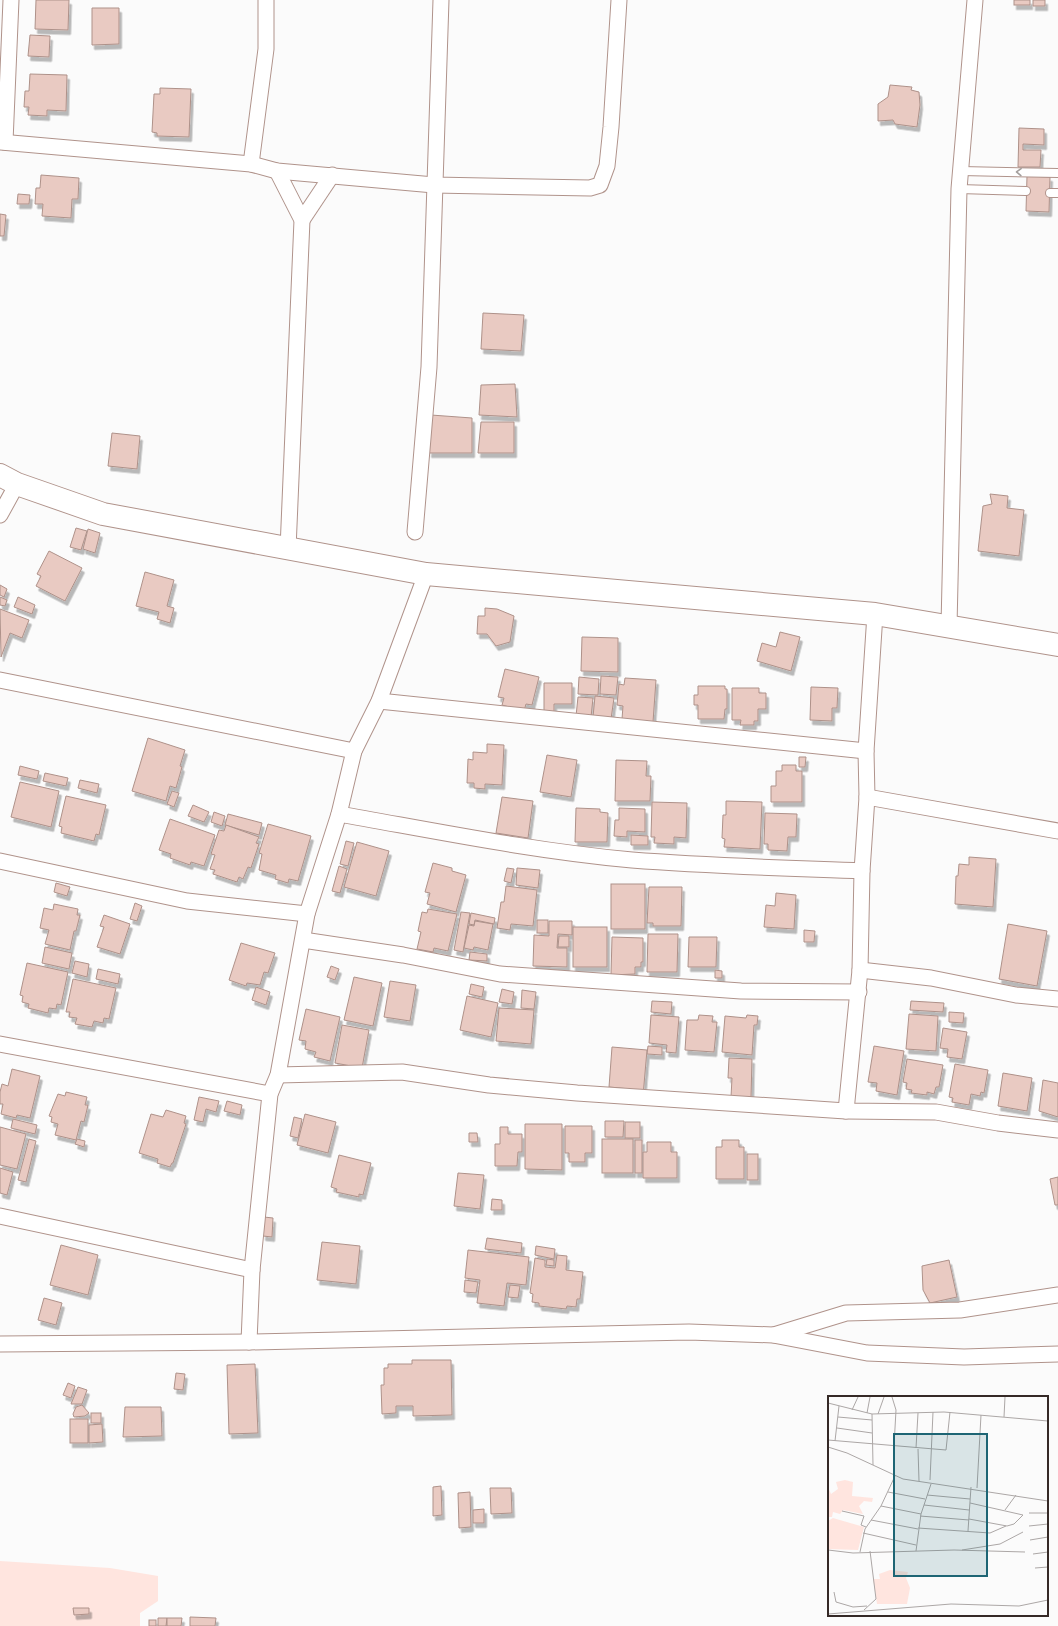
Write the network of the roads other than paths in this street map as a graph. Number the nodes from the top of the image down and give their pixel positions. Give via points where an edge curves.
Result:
1 (12, 0) edge
2 (266, 0) edge
3 (441, 0) edge
4 (619, 0) edge
5 (975, 0) edge
6 (2, 142) edge
7 (251, 164) junction
8 (277, 171) junction
9 (961, 171) junction
10 (1058, 173) edge
11 (332, 175) junction
12 (434, 185) junction
13 (959, 189) junction
14 (1026, 191) dead end
15 (302, 220) junction
16 (8, 480) edge
17 (0, 515) edge
18 (415, 532) dead end
19 (288, 549) junction
20 (426, 574) junction
21 (875, 614) junction
22 (949, 626) junction
23 (1058, 645) edge
24 (0, 680) edge
25 (379, 701) junction
26 (354, 751) junction
27 (866, 751) junction
28 (867, 797) junction
29 (339, 814) junction
30 (1058, 831) edge
31 (0, 861) edge
32 (862, 871) junction
33 (307, 914) junction
34 (303, 940) junction
35 (860, 970) junction
36 (859, 992) junction
37 (1058, 999) edge
38 (0, 1044) edge
39 (278, 1075) junction
40 (270, 1094) junction
41 (846, 1111) junction
42 (1058, 1130) edge
43 (0, 1216) edge
44 (252, 1270) junction
45 (1058, 1295) edge
46 (773, 1335) junction
47 (250, 1342) junction
48 (0, 1344) edge
49 (1058, 1354) edge

1 - 6 street
2 - 7 street via 266,49
3 - 12 street
4 - 12 street via 607,166 600,185 590,188
5 - 9 street
6 - 7 street
7 - 8 street
8 - 11 street
8 - 15 street
10 -> 9 lane
9 - 13 street
11 - 12 street
11 - 15 street
12 - 18 street via 429,367
13 - 14 lane
13 - 22 street
15 - 19 street
16 - 17 street
16 - 19 street via 103,514
19 - 20 street
20 - 21 street
20 - 25 street
21 - 22 street
21 - 27 street
22 - 23 street
24 - 26 street
25 - 26 street
25 - 27 street
26 - 29 street
27 - 28 street
28 - 30 street
28 - 32 street
29 - 32 street via 543,849 632,860
29 - 33 street
31 - 33 street via 187,901
32 - 35 street
33 - 34 street
34 - 36 street via 500,974 741,991
34 - 39 street
35 - 36 street
35 - 37 street via 931,978 1016,995
36 - 41 street
38 - 40 street
39 - 40 street
39 - 41 street via 402,1072 489,1085 577,1093
40 - 44 street
41 - 42 street via 936,1112
43 - 44 street
44 - 47 street
45 - 46 street via 960,1310 846,1313
46 - 47 street via 689,1332
46 - 49 street via 867,1353 964,1357
47 - 48 street

